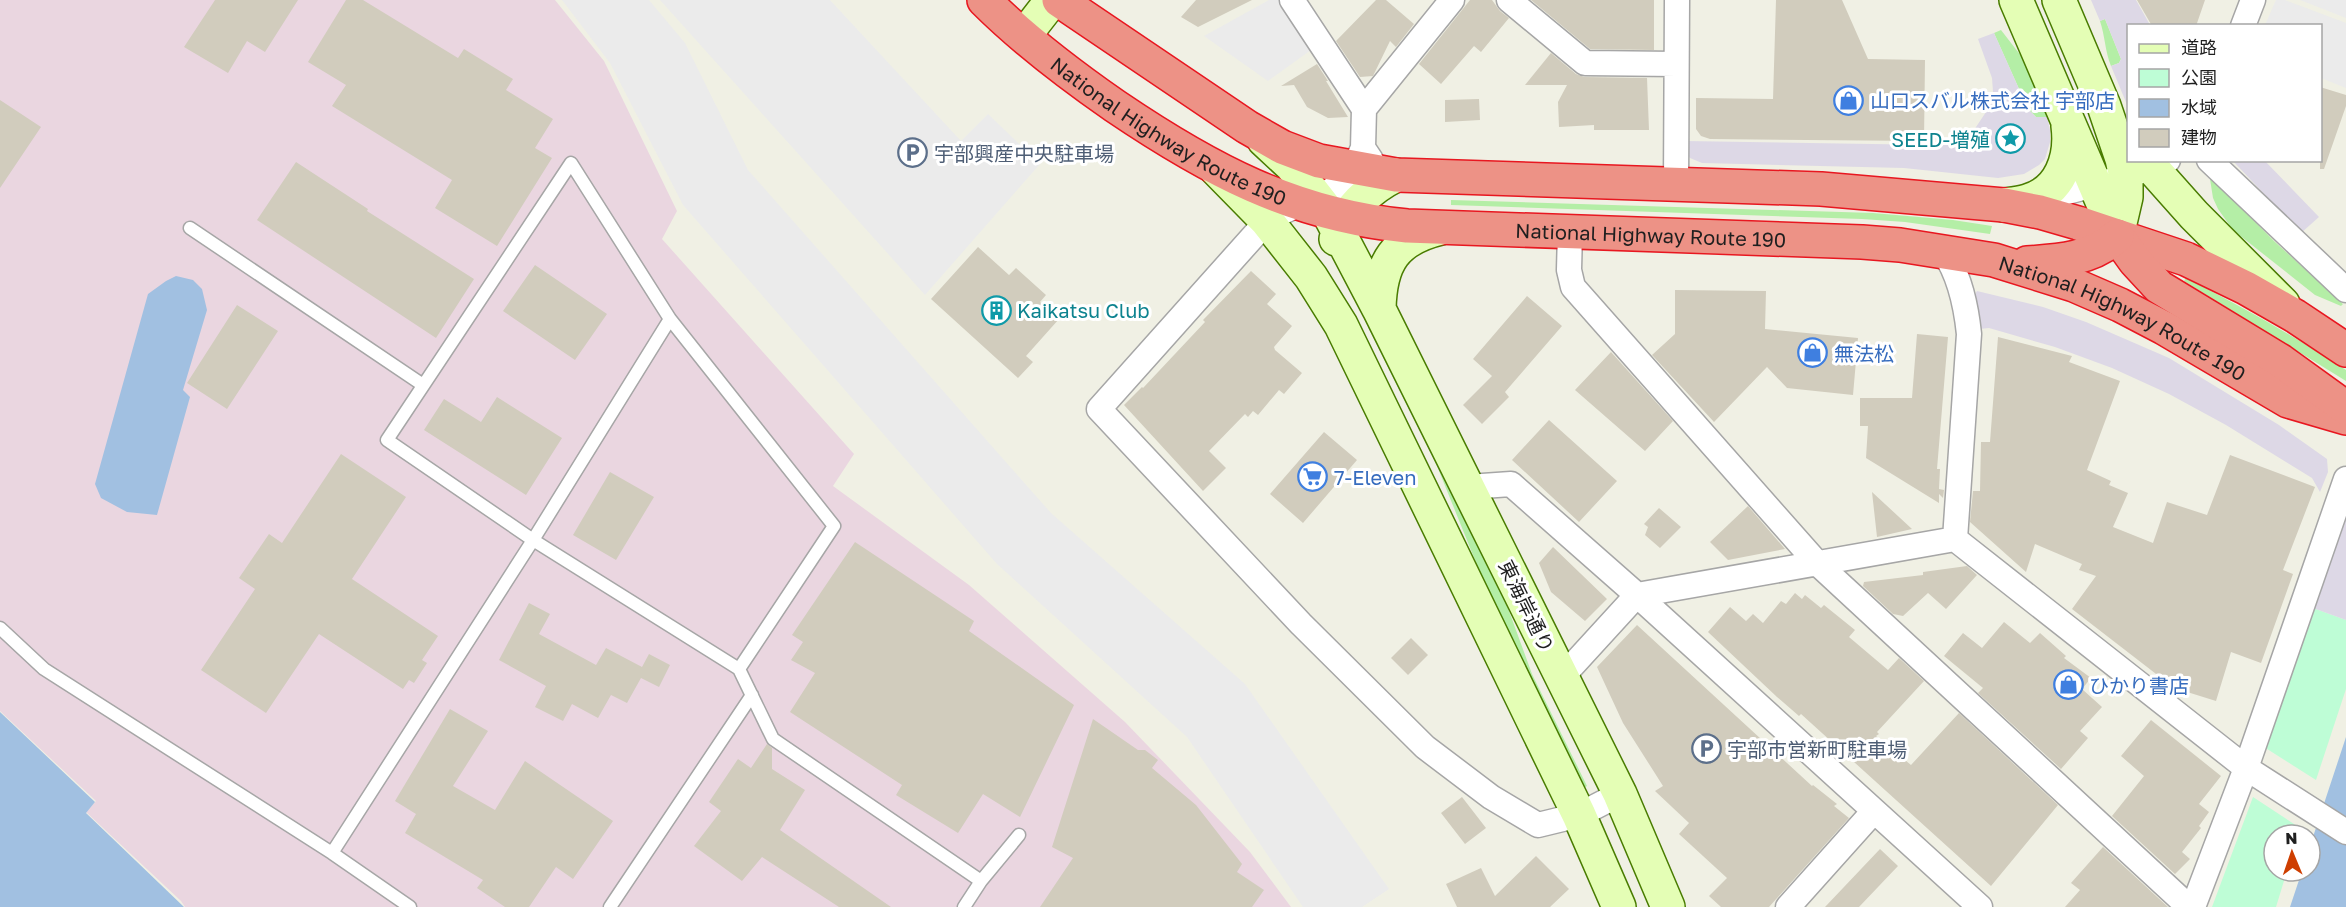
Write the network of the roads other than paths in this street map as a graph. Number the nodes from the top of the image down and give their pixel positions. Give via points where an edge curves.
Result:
1 (984, 0) edge
2 (1052, 0) edge
3 (1059, 0) edge
4 (1292, 0) edge
5 (1452, 0) edge
6 (1509, 0) edge
7 (1677, 0) edge
8 (2016, 0) edge
9 (2059, 0) edge
10 (2253, 0) edge
11 (2243, 24) edge
12 (1024, 36) junction
13 (1676, 64) junction
14 (2104, 106) junction
15 (1364, 109) junction
16 (2068, 122) junction
17 (1247, 127) junction
18 (2127, 140) edge
19 (2127, 151) edge
20 (1359, 158) junction
21 (2211, 162) edge
22 (1216, 169) junction
23 (2137, 170) edge
24 (1396, 175) junction
25 (1676, 185) junction
26 (2016, 203) junction
27 (1326, 213) junction
28 (1267, 221) junction
29 (190, 228) dead end
30 (1441, 228) junction
31 (1570, 232) junction
32 (2117, 236) junction
33 (1943, 251) junction
34 (1994, 260) junction
35 (2346, 290) edge
36 (1379, 309) junction
37 (2295, 316) junction
38 (670, 319) junction
39 (1341, 325) junction
40 (2346, 350) edge
41 (423, 384) junction
42 (2346, 408) edge
43 (2346, 418) edge
44 (2346, 479) edge
45 (1468, 487) junction
46 (1955, 539) junction
47 (534, 540) junction
48 (1817, 563) junction
49 (1637, 595) junction
50 (0, 628) edge
51 (739, 669) junction
52 (1562, 676) junction
53 (752, 695) junction
54 (2246, 768) junction
55 (1620, 795) junction
56 (1874, 811) junction
57 (1579, 815) junction
58 (2346, 832) edge
59 (1019, 835) dead end
60 (332, 853) junction
61 (981, 881) junction
62 (410, 907) edge
63 (610, 907) edge
64 (964, 907) edge
65 (1620, 907) edge
66 (1668, 907) edge
67 (1788, 907) edge
68 (1980, 907) edge
69 (2191, 907) edge

1 - 12 highway, National Highway Route 190
2 - 12 street
3 - 17 highway
4 - 15 street
5 - 15 street
6 - 13 street via 1585,63
7 - 13 street
8 - 16 street
9 - 14 street
10 - 11 street
12 - 22 highway, National Highway Route 190 via 1061,68 1169,142
13 - 25 street
14 - 18 street
14 - 19 street
15 - 20 street
16 - 23 street
16 - 26 street via 2066,164 2054,185
17 - 20 highway via 1310,158
17 - 27 street, 東海岸通り via 1292,166
20 - 24 highway
20 - 27 street via 1332,191
21 - 35 street
22 - 27 highway, National Highway Route 190
22 - 28 street
23 - 26 street
23 - 32 street
23 - 37 street via 2194,215
24 - 25 highway
24 - 27 street
25 - 26 highway via 1821,189
26 - 32 highway
27 - 28 street via 1277,215
27 - 30 highway, National Highway Route 190 via 1373,223
27 - 36 street, 東海岸通り
27 - 39 street via 1332,250 1331,287
28 - 39 street via 1311,277
28 - 57 street via 1099,409 1301,624 1425,747 1491,797 1538,825
29 - 41 lane
30 - 31 highway, National Highway Route 190
30 - 36 street via 1423,232 1395,251 1379,286
31 - 33 highway, National Highway Route 190 via 1862,242
31 - 48 street via 1569,270 1573,287
32 - 34 highway via 2105,247 2067,260
32 - 37 highway via 2186,259
32 - 42 highway via 2159,287 2281,360
33 - 34 highway, National Highway Route 190
33 - 46 street via 1957,276 1969,334
34 - 43 highway, National Highway Route 190 via 2074,285 2120,305 2288,401
36 - 45 street, 東海岸通り
37 - 40 highway
38 - 41 lane via 571,163
38 - 47 lane
38 - 51 lane via 834,526
39 - 57 street
41 - 47 lane via 387,440
44 - 54 street
45 - 49 street via 1511,484
45 - 52 street, 東海岸通り
46 - 48 street
46 - 54 street
47 - 51 lane
47 - 60 lane
48 - 49 street
48 - 69 street
49 - 52 street
49 - 56 street
50 - 60 lane via 44,669
51 - 53 lane
52 - 55 street, 東海岸通り
53 - 61 lane via 773,739
53 - 63 lane
54 - 58 street
54 - 69 street
55 - 57 street
55 - 66 street, 東海岸通り
56 - 67 street
56 - 68 street
57 - 65 street
59 - 61 lane
60 - 62 lane
61 - 64 lane

